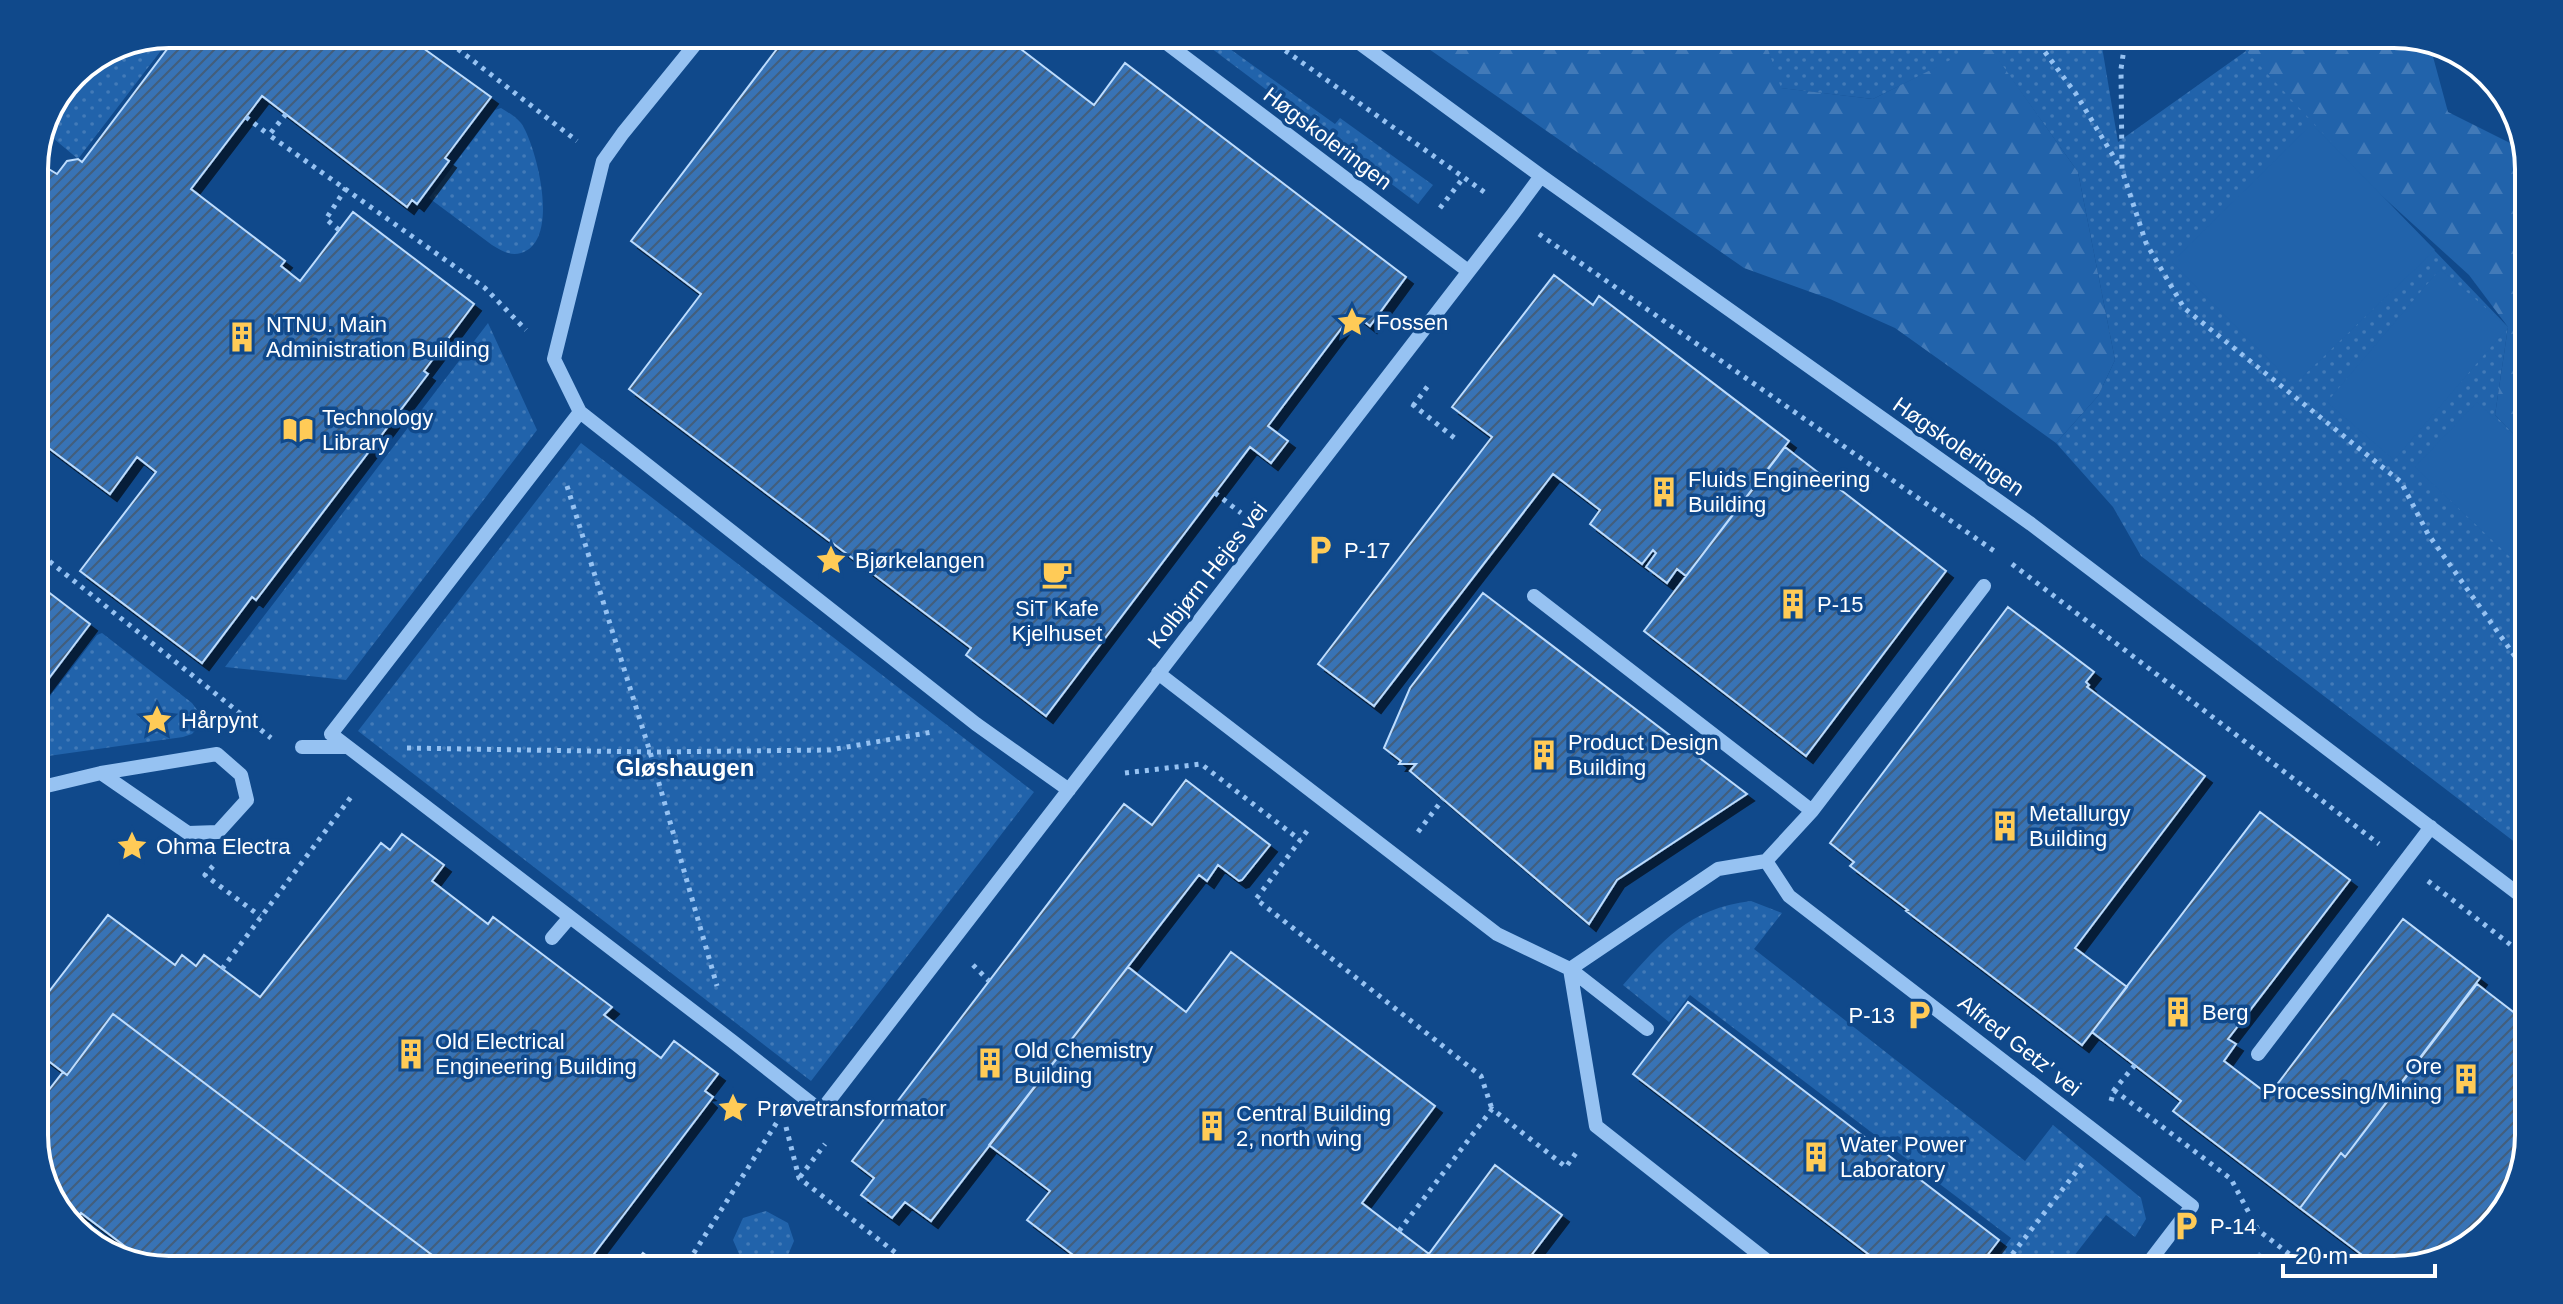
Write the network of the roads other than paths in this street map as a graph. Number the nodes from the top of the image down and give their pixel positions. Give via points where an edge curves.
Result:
1 (692, 48) edge
2 (1173, 48) edge
3 (1366, 48) edge
4 (1541, 176) junction
5 (1468, 271) junction
6 (580, 412) junction
7 (1984, 586) dead end
8 (1534, 596) dead end
9 (1158, 673) junction
10 (302, 747) dead end
11 (346, 747) junction
12 (101, 773) junction
13 (48, 786) edge
14 (1069, 790) junction
15 (1812, 811) junction
16 (2431, 827) junction
17 (1766, 861) junction
18 (2515, 891) edge
19 (570, 917) junction
20 (552, 938) dead end
21 (1570, 969) junction
22 (1647, 1029) dead end
23 (2258, 1054) dead end
24 (1761, 1256) edge
25 (2154, 1256) edge

1 - 6 street via 603,161 554,359
2 - 5 street, Høgskoleringen
3 - 4 street, Høgskoleringen
4 - 5 street, Kolbjørn Hejes vei
4 - 16 street, Høgskoleringen via 2031,524
5 - 9 street, Kolbjørn Hejes vei
6 - 11 street via 331,734
6 - 14 street via 976,724
7 - 15 street
8 - 15 street
9 - 14 street
9 - 21 street, Kolbjørn Hejes vei via 1497,934
10 - 11 street
11 - 19 street
12 - 12 street via 217,754 241,775 247,800 218,832 188,833
12 - 13 street
14 - 19 street via 821,1111
15 - 17 street
16 - 18 street, Høgskoleringen
16 - 23 street
17 - 21 street via 1718,869
17 - 25 street, Alfred Getz' vei via 1789,896 2192,1206
19 - 20 street
21 - 22 street, Kolbjørn Hejes vei
21 - 24 street via 1596,1126

